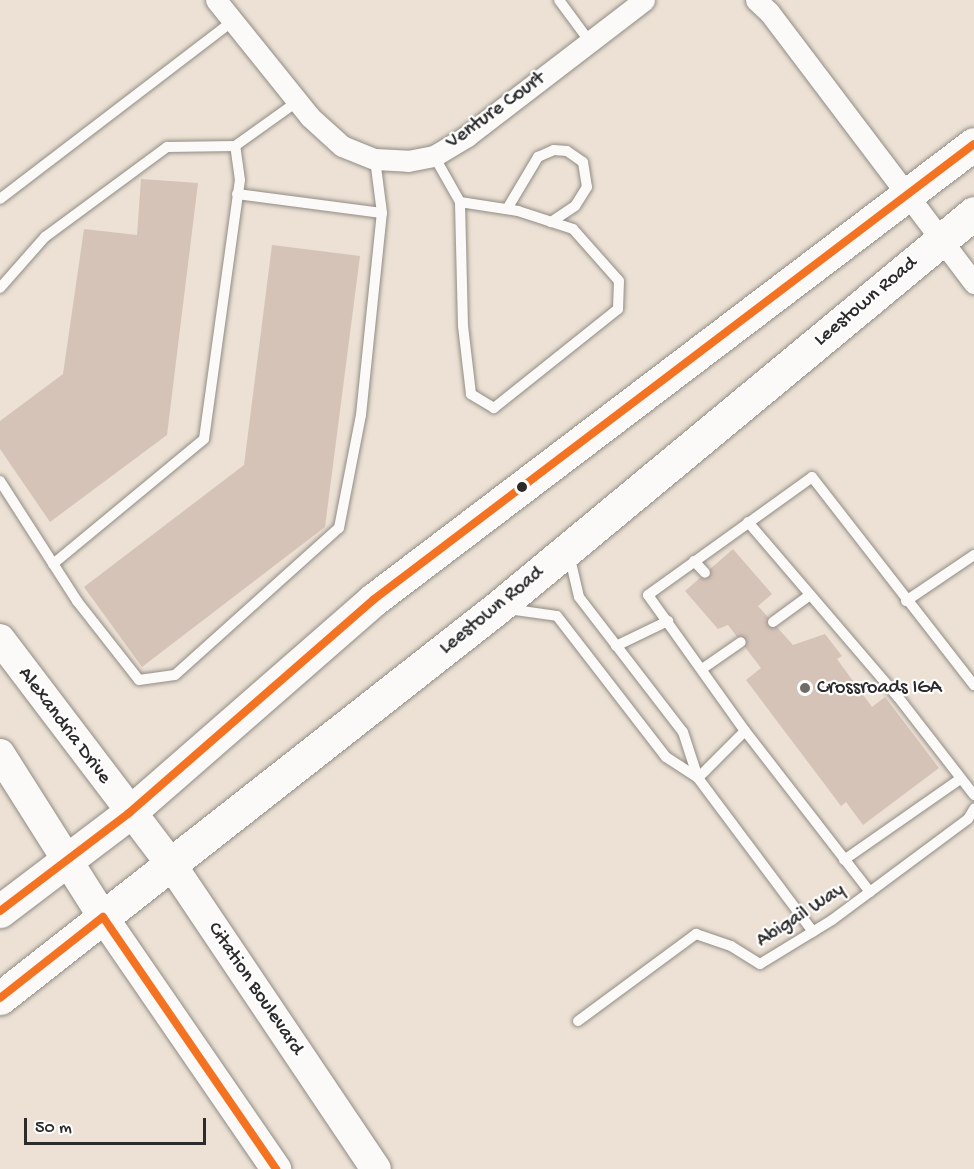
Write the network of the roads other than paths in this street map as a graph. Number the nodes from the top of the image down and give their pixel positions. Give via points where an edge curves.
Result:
1 (216, 0) edge
2 (559, 0) edge
3 (644, 0) edge
4 (756, 0) edge
5 (232, 21) junction
6 (590, 42) junction
7 (298, 101) junction
8 (974, 144) edge
9 (235, 146) junction
10 (434, 156) junction
11 (375, 159) junction
12 (237, 194) junction
13 (907, 196) junction
14 (0, 199) edge
15 (460, 202) junction
16 (507, 209) junction
17 (382, 213) junction
18 (974, 213) edge
19 (551, 222) junction
20 (940, 240) junction
21 (974, 283) edge
22 (0, 288) edge
23 (0, 481) edge
24 (748, 522) junction
25 (568, 549) junction
26 (974, 555) edge
27 (694, 561) junction
28 (53, 564) junction
29 (705, 573) dead end
30 (810, 595) junction
31 (906, 602) junction
32 (497, 608) junction
33 (668, 621) junction
34 (772, 622) dead end
35 (0, 639) edge
36 (741, 642) dead end
37 (616, 645) junction
38 (702, 669) junction
39 (974, 685) edge
40 (745, 731) junction
41 (0, 753) edge
42 (698, 778) junction
43 (960, 779) junction
44 (974, 795) edge
45 (974, 809) edge
46 (129, 813) junction
47 (69, 860) junction
48 (844, 860) junction
49 (171, 864) junction
50 (870, 892) junction
51 (0, 911) edge
52 (103, 917) junction
53 (813, 932) junction
54 (0, 998) edge
55 (578, 1021) dead end
56 (276, 1169) edge
57 (376, 1169) edge

1 - 5 street, Venture Court
2 - 6 lane
3 - 6 street, Venture Court
4 - 13 street
5 - 7 street, Venture Court
5 - 14 lane
6 - 10 street, Venture Court via 467,136
7 - 9 lane
7 - 11 street, Venture Court via 342,146
8 - 13 main road
9 - 12 lane via 240,180
9 - 22 lane via 167,147 45,237
10 - 11 street, Venture Court via 408,161
10 - 15 lane
11 - 17 lane
12 - 17 lane
12 - 28 lane via 204,439
13 - 20 street
13 - 46 main road via 373,600
15 - 16 lane
15 - 19 lane via 463,326 471,394 494,408 618,309 619,281 573,229
16 - 19 lane
16 - 19 lane via 538,157 554,150 567,151 583,162 587,187 575,206
17 - 28 lane via 361,415 339,528 175,675 140,680
18 - 20 main road, Leestown Road
20 - 21 street
20 - 25 main road, Leestown Road
23 - 28 lane
24 - 27 lane
24 - 30 lane
24 - 31 lane via 812,477
25 - 32 main road, Leestown Road
25 - 37 lane via 579,597
26 - 31 lane
27 - 29 lane
27 - 33 lane via 648,595
30 - 34 lane
30 - 43 lane via 898,697
31 - 39 lane
32 - 42 lane via 557,616 666,757
32 - 49 main road, Leestown Road
33 - 37 lane
33 - 38 lane
35 - 46 main road, Alexandria Drive
36 - 38 lane
37 - 42 lane via 683,732
38 - 40 lane
40 - 42 lane
40 - 48 lane
41 - 47 main road
42 - 53 lane
43 - 44 lane
43 - 48 lane
45 - 50 lane, Abigail Way via 968,819
46 - 47 main road
46 - 49 main road, Citation Boulevard
47 - 51 main road
47 - 52 main road
48 - 50 lane
49 - 52 main road, Leestown Road
49 - 57 main road, Citation Boulevard
50 - 53 lane, Abigail Way
52 - 54 main road, Leestown Road
52 - 56 main road
53 - 55 lane, Abigail Way via 760,964 731,946 696,934

